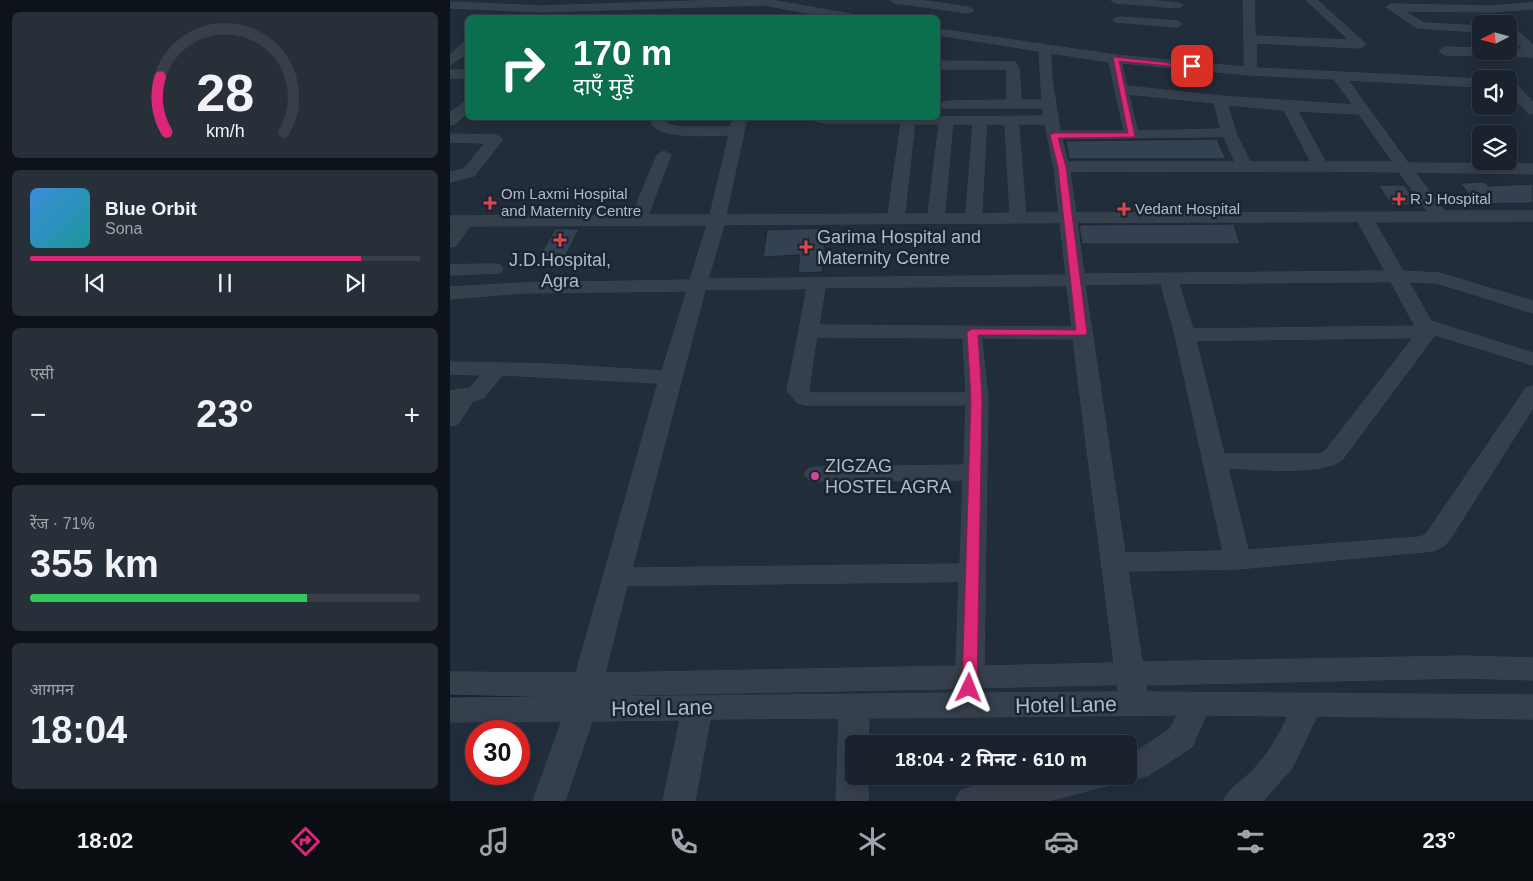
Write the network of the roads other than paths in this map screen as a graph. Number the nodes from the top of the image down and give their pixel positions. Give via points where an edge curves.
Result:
1 (894, 0) edge
2 (974, 0) edge
3 (1116, 0) edge
4 (1249, 0) edge
5 (1311, 0) edge
6 (1380, 0) edge
7 (769, 1) edge
8 (1179, 2) edge
9 (800, 3) edge
10 (836, 4) dead end
11 (1433, 4) edge
12 (450, 6) edge
13 (1533, 6) edge
14 (608, 7) junction
15 (1391, 7) junction
16 (503, 8) junction
17 (1490, 9) junction
18 (821, 12) junction
19 (497, 15) edge
20 (604, 15) edge
21 (767, 15) edge
22 (838, 15) edge
23 (932, 15) edge
24 (1496, 15) edge
25 (940, 18) edge
26 (1118, 20) dead end
27 (955, 24) edge
28 (1518, 28) edge
29 (1472, 29) edge
30 (1528, 29) dead end
31 (1518, 38) edge
32 (1249, 39) junction
33 (465, 48) edge
34 (1045, 50) junction
35 (1445, 51) dead end
36 (1533, 52) edge
37 (1115, 59) junction
38 (450, 61) edge
39 (940, 65) edge
40 (1250, 72) junction
41 (450, 74) edge
42 (465, 74) edge
43 (1339, 77) junction
44 (1472, 84) edge
45 (1517, 85) edge
46 (1525, 85) dead end
47 (1121, 89) junction
48 (1517, 93) edge
49 (450, 99) edge
50 (465, 99) edge
51 (1220, 100) junction
52 (940, 104) edge
53 (1014, 104) junction
54 (1289, 106) junction
55 (465, 107) edge
56 (1362, 110) junction
57 (1533, 110) edge
58 (940, 119) edge
59 (947, 119) junction
60 (980, 119) junction
61 (659, 120) edge
62 (909, 120) edge
63 (1012, 120) junction
64 (1052, 120) junction
65 (450, 121) edge
66 (739, 124) edge
67 (1229, 133) junction
68 (1132, 135) junction
69 (450, 138) edge
70 (664, 155) dead end
71 (1245, 166) junction
72 (1321, 166) junction
73 (1062, 167) junction
74 (1404, 168) junction
75 (1533, 170) edge
76 (450, 177) edge
77 (1364, 216) junction
78 (1439, 216) junction
79 (1533, 216) edge
80 (1018, 217) junction
81 (1066, 217) junction
82 (896, 218) junction
83 (936, 218) junction
84 (974, 218) junction
85 (717, 219) junction
86 (638, 220) junction
87 (458, 221) edge
88 (450, 242) edge
89 (494, 269) dead end
90 (450, 270) edge
91 (1397, 277) junction
92 (1168, 279) junction
93 (1075, 280) junction
94 (817, 282) junction
95 (696, 286) junction
96 (450, 293) edge
97 (1533, 307) edge
98 (1424, 328) junction
99 (809, 331) junction
100 (972, 332) junction
101 (1082, 333) junction
102 (1185, 335) junction
103 (1533, 359) edge
104 (450, 368) edge
105 (497, 368) junction
106 (670, 378) junction
107 (457, 397) edge
108 (977, 399) junction
109 (1530, 402) edge
110 (450, 419) edge
111 (1215, 461) junction
112 (975, 472) junction
113 (816, 474) dead end
114 (1238, 560) junction
115 (1114, 562) junction
116 (972, 573) junction
117 (617, 577) junction
118 (1533, 669) edge
119 (450, 683) edge
120 (1132, 688) junction
121 (969, 690) junction
122 (585, 695) junction
123 (1197, 703) junction
124 (1307, 705) junction
125 (854, 706) junction
126 (1533, 707) edge
127 (697, 708) junction
128 (450, 710) edge
129 (1137, 766) edge
130 (1058, 785) edge
131 (549, 801) edge
132 (679, 801) edge
133 (852, 801) edge
134 (971, 801) edge
135 (1239, 801) edge

1 - 23 street
2 - 27 street
3 - 8 street
4 - 32 street
5 - 32 street via 1360,44
6 - 15 street
7 - 9 street
7 - 14 street
7 - 21 street
8 - 26 street via 1176,30
9 - 18 street
10 - 18 street
11 - 15 street
11 - 17 street
12 - 16 street
13 - 17 street
14 - 16 street
14 - 20 street
15 - 29 street via 1421,26
16 - 19 street
17 - 24 street
18 - 22 street
25 - 27 street
27 - 34 street
28 - 30 street
31 - 36 street
32 - 40 street
33 - 38 street
34 - 37 street
34 - 64 street
35 - 36 street
37 - 40 street
37 - 47 street
39 - 53 street via 1011,65
40 - 43 street
41 - 42 street
43 - 44 street
43 - 56 street
45 - 46 street
47 - 51 street
47 - 68 street
48 - 57 street
49 - 50 street
51 - 54 street
51 - 67 street
52 - 53 street
53 - 64 street
54 - 56 street
54 - 72 street
55 - 65 street
56 - 74 street
58 - 59 street
59 - 60 street
59 - 83 street
60 - 63 street
60 - 84 street
61 - 66 street via 659,124 670,129
62 - 82 street
63 - 64 street
63 - 80 street
64 - 68 street
64 - 73 street
66 - 85 street
67 - 68 street
67 - 71 street
69 - 76 street via 496,139 469,173
70 - 86 street
71 - 72 street
71 - 73 street
72 - 74 street
73 - 81 street
74 - 75 street
74 - 78 street
77 - 78 street
77 - 81 street
77 - 91 street
78 - 79 street
80 - 81 street
80 - 84 street
81 - 93 street
82 - 83 street
82 - 85 street
83 - 84 street
85 - 86 street
85 - 95 street
86 - 87 street
87 - 88 street
89 - 90 street
91 - 92 street
91 - 97 street via 1432,276
91 - 98 street
92 - 93 street
92 - 102 street
93 - 94 street
93 - 101 street
94 - 95 street
94 - 99 street
95 - 96 street via 522,288
95 - 106 street
98 - 102 street
98 - 103 street
98 - 111 street via 1424,336 1327,460
99 - 100 street
99 - 108 street via 798,391 805,399
100 - 101 street
100 - 108 street
101 - 115 street
102 - 111 street
104 - 105 street
105 - 106 street
105 - 107 street via 480,393
106 - 117 street
107 - 110 street
108 - 112 street
109 - 114 street via 1435,540 1411,547
111 - 114 street
112 - 113 street
112 - 116 street
114 - 115 street
115 - 120 street
116 - 117 street
116 - 121 street
117 - 122 street
118 - 120 street via 1464,667
119 - 122 street
120 - 121 street, Hotel Lane
120 - 123 street, Hotel Lane
121 - 122 street
121 - 125 street, Hotel Lane
122 - 127 street, Hotel Lane
122 - 128 street, Hotel Lane
122 - 131 street
123 - 124 street, Hotel Lane
123 - 129 street via 1181,738
124 - 126 street, Hotel Lane
124 - 135 street via 1290,747 1258,787
125 - 127 street, Hotel Lane
125 - 133 street
127 - 132 street
130 - 134 street

